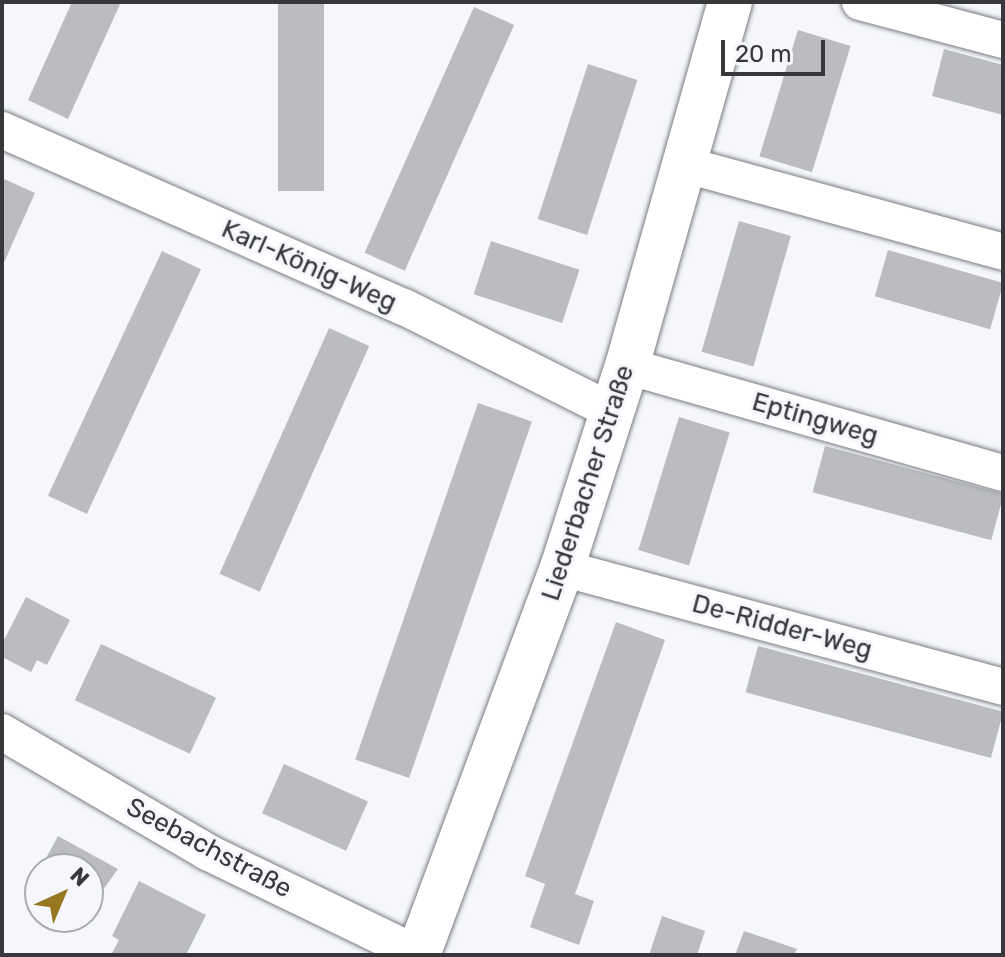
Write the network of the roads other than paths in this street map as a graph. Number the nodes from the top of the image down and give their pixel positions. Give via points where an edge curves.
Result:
1 (730, 2) edge
2 (860, 2) edge
3 (1003, 40) edge
4 (2, 130) edge
5 (686, 165) junction
6 (1003, 252) edge
7 (627, 366) junction
8 (612, 411) junction
9 (1003, 473) edge
10 (562, 568) junction
11 (1003, 687) edge
12 (2, 732) edge
13 (419, 955) edge

1 - 5 street, Liederbacher Straße
2 - 3 street
4 - 8 street, Karl-König-Weg via 404,307
5 - 6 street
5 - 7 street, Liederbacher Straße
7 - 8 street, Liederbacher Straße
7 - 9 street, Eptingweg
8 - 10 street, Liederbacher Straße
10 - 11 street, De-Ridder-Weg
10 - 13 street, Liederbacher Straße
12 - 13 street, Seebachstraße via 207,852

